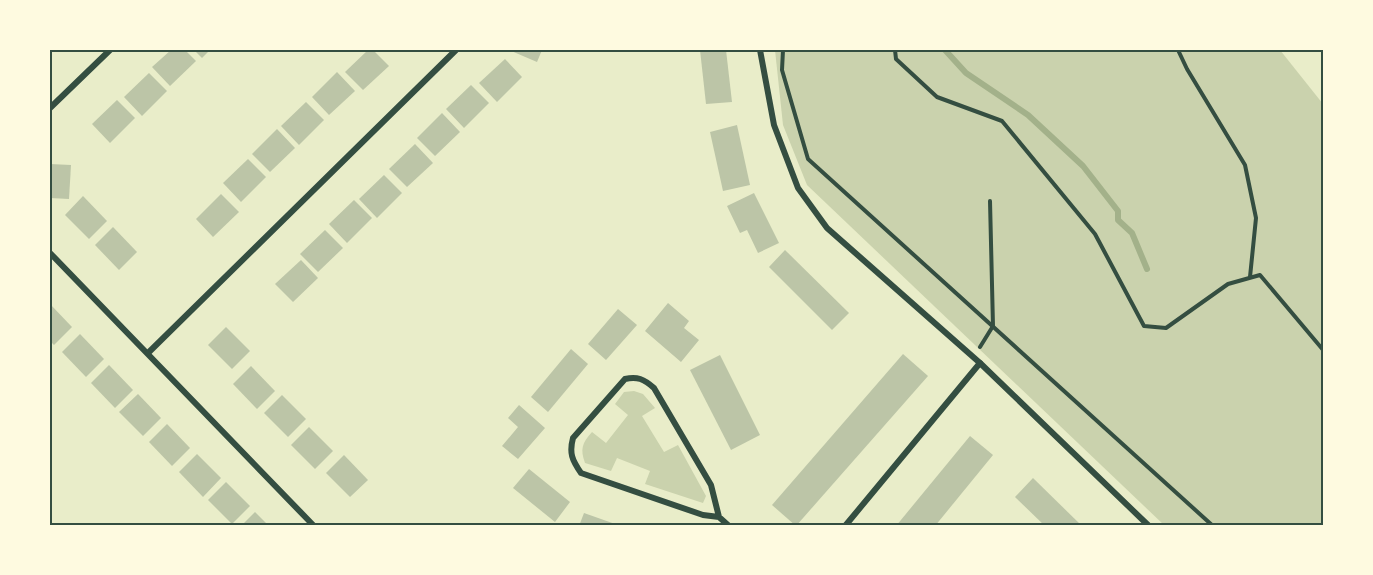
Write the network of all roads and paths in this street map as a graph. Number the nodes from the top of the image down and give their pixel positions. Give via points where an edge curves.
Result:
1 (110, 50) edge
2 (456, 50) edge
3 (760, 50) edge
4 (783, 50) edge
5 (895, 50) edge
6 (1178, 50) edge
7 (50, 108) edge
8 (990, 201) dead end
9 (50, 253) edge
10 (1250, 277) junction
11 (993, 326) junction
12 (1323, 351) edge
13 (148, 353) junction
14 (974, 358) junction
15 (980, 363) junction
16 (719, 517) junction
17 (314, 525) edge
18 (729, 525) edge
19 (845, 525) edge
20 (1147, 525) edge
21 (1213, 525) edge

1 - 7 street
2 - 13 street
3 - 14 street via 774,125 798,188 827,228
4 - 11 path via 782,70 808,159
5 - 10 path via 896,59 937,97 1002,121 1095,234 1144,326 1166,328 1228,284
6 - 10 path via 1245,165 1256,218
8 - 11 path
9 - 13 street
10 - 12 path via 1260,275
11 - 14 path
11 - 21 path
13 - 17 street
14 - 15 street
15 - 19 street
15 - 20 street
16 - 16 street via 581,473 572,459 573,438 625,379 645,380 654,388 711,485
16 - 18 street

